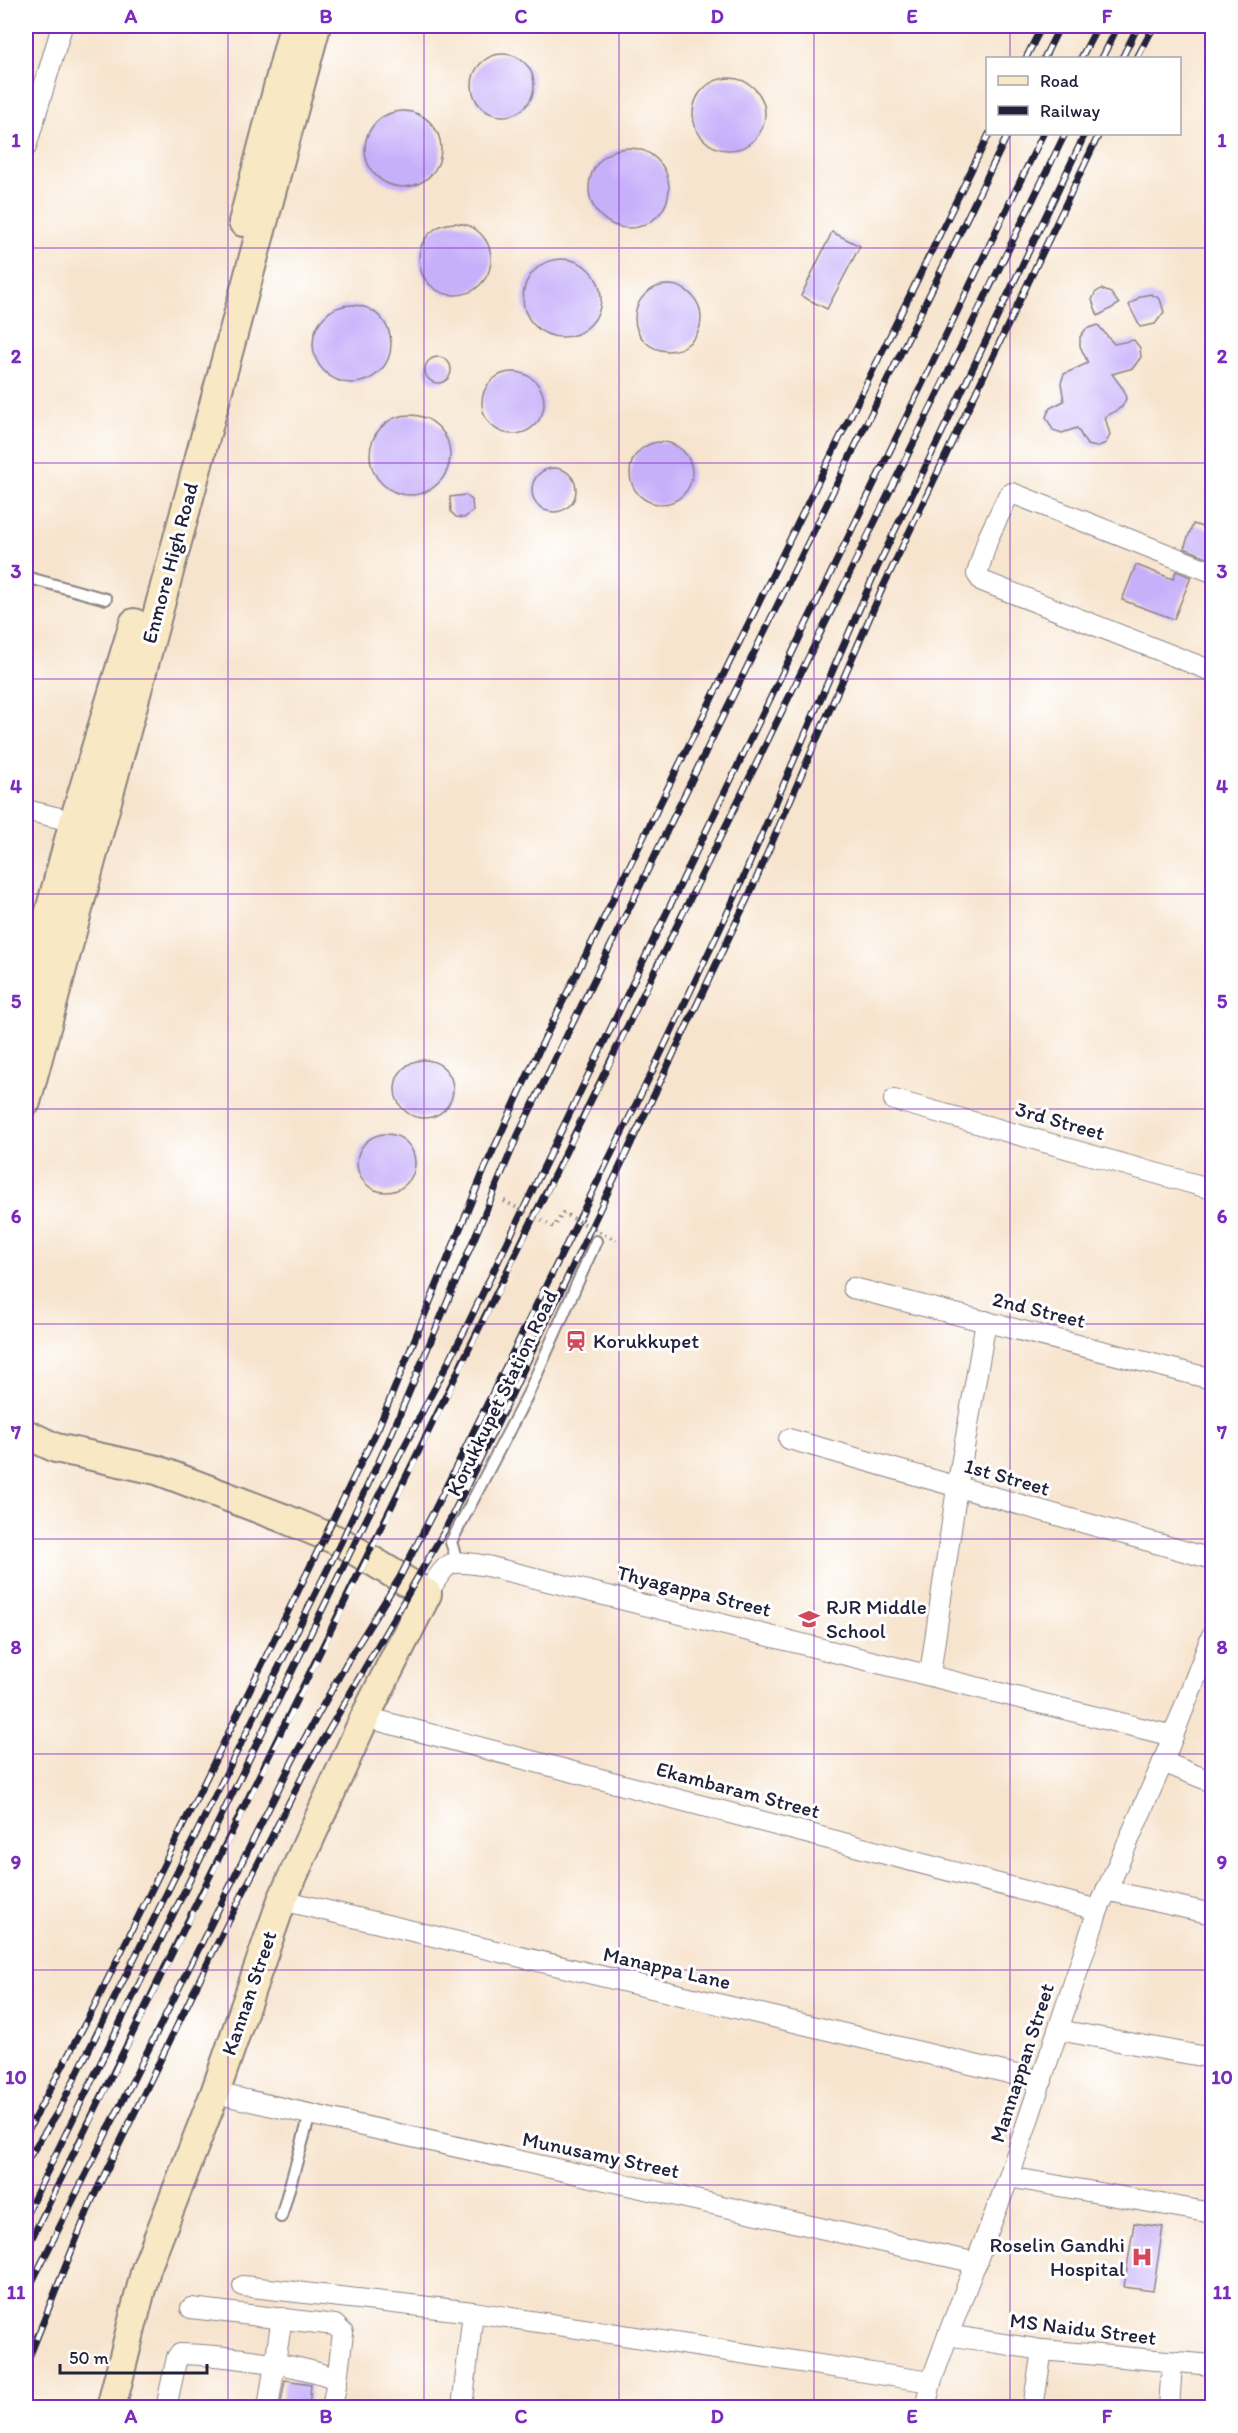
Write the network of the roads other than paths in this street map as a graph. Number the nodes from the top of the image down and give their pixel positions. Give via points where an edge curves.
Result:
1 (62, 26) edge
2 (294, 26) edge
3 (316, 26) edge
4 (26, 147) edge
5 (1212, 572) edge
6 (26, 577) edge
7 (106, 599) dead end
8 (1212, 671) edge
9 (26, 810) edge
10 (86, 824) junction
11 (26, 1001) edge
12 (894, 1100) dead end
13 (26, 1102) edge
14 (1212, 1189) edge
15 (596, 1241) dead end
16 (853, 1288) dead end
17 (986, 1321) junction
18 (1212, 1380) edge
19 (26, 1434) edge
20 (789, 1439) dead end
21 (957, 1488) junction
22 (1212, 1559) edge
23 (457, 1561) junction
24 (427, 1594) junction
25 (1212, 1635) edge
26 (1206, 1670) edge
27 (930, 1674) junction
28 (365, 1717) junction
29 (1173, 1736) junction
30 (1163, 1762) junction
31 (1212, 1782) edge
32 (1106, 1890) junction
33 (282, 1900) junction
34 (1098, 1910) junction
35 (1212, 1914) edge
36 (1058, 2030) junction
37 (1212, 2058) edge
38 (1042, 2081) junction
39 (215, 2093) junction
40 (310, 2115) junction
41 (1009, 2177) junction
42 (1212, 2213) edge
43 (281, 2217) dead end
44 (977, 2263) junction
45 (243, 2286) dead end
46 (191, 2308) dead end
47 (474, 2312) junction
48 (282, 2318) junction
49 (948, 2335) junction
50 (1042, 2350) junction
51 (1172, 2363) junction
52 (274, 2365) junction
53 (1212, 2365) edge
54 (337, 2380) junction
55 (931, 2382) junction
56 (111, 2408) edge
57 (166, 2408) edge
58 (268, 2408) edge
59 (332, 2408) edge
60 (462, 2408) edge
61 (925, 2408) edge
62 (1033, 2408) edge
63 (1169, 2408) edge

1 - 4 street
2 - 10 main road, Enmore High Road
3 - 10 main road, Enmore High Road
5 - 8 street via 1012,493 988,538 977,571 982,581
6 - 7 lane
9 - 10 street
10 - 11 main road, Enmore High Road
10 - 13 main road, Enmore High Road
12 - 14 street, 3rd Street
15 - 23 lane, Korukkupet Station Road via 528,1394 451,1542
16 - 17 street, 2nd Street
17 - 18 street, 2nd Street
17 - 21 street
19 - 24 main road via 56,1448 157,1470 283,1518 341,1542
20 - 21 street, 1st Street
21 - 22 street, 1st Street
21 - 27 street
23 - 24 street via 445,1565
23 - 27 street, Thyagappa Street
24 - 28 main road, Kannan Street
25 - 26 street, Mannappan Street
26 - 29 street, Mannappan Street
27 - 29 street, Thyagappa Street
28 - 33 main road, Kannan Street
28 - 34 street, Ekambaram Street
29 - 30 street, Mannappan Street
30 - 31 street
30 - 32 street, Mannappan Street
32 - 34 street, Mannappan Street
32 - 35 street
33 - 38 street, Manappa Lane
33 - 39 main road, Kannan Street
34 - 36 street, Mannappan Street
36 - 37 street
36 - 38 street, Mannappan Street
38 - 41 street, Mannappan Street
39 - 40 street, Munusamy Street
39 - 56 main road, Kannan Street via 146,2269
40 - 43 lane
40 - 44 street, Munusamy Street
41 - 42 street
41 - 44 street, Mannappan Street
44 - 49 street, Mannappan Street
45 - 47 street
46 - 48 street
47 - 55 street
47 - 60 street
48 - 52 street
48 - 54 street via 339,2328 343,2333
49 - 50 street, MS Naidu Street
49 - 55 street, Mannappan Street
50 - 51 street, MS Naidu Street
50 - 62 street
51 - 53 street, MS Naidu Street
51 - 63 street
52 - 54 street
52 - 57 street via 180,2354
52 - 58 street
54 - 59 street
55 - 61 street, Mannappan Street

